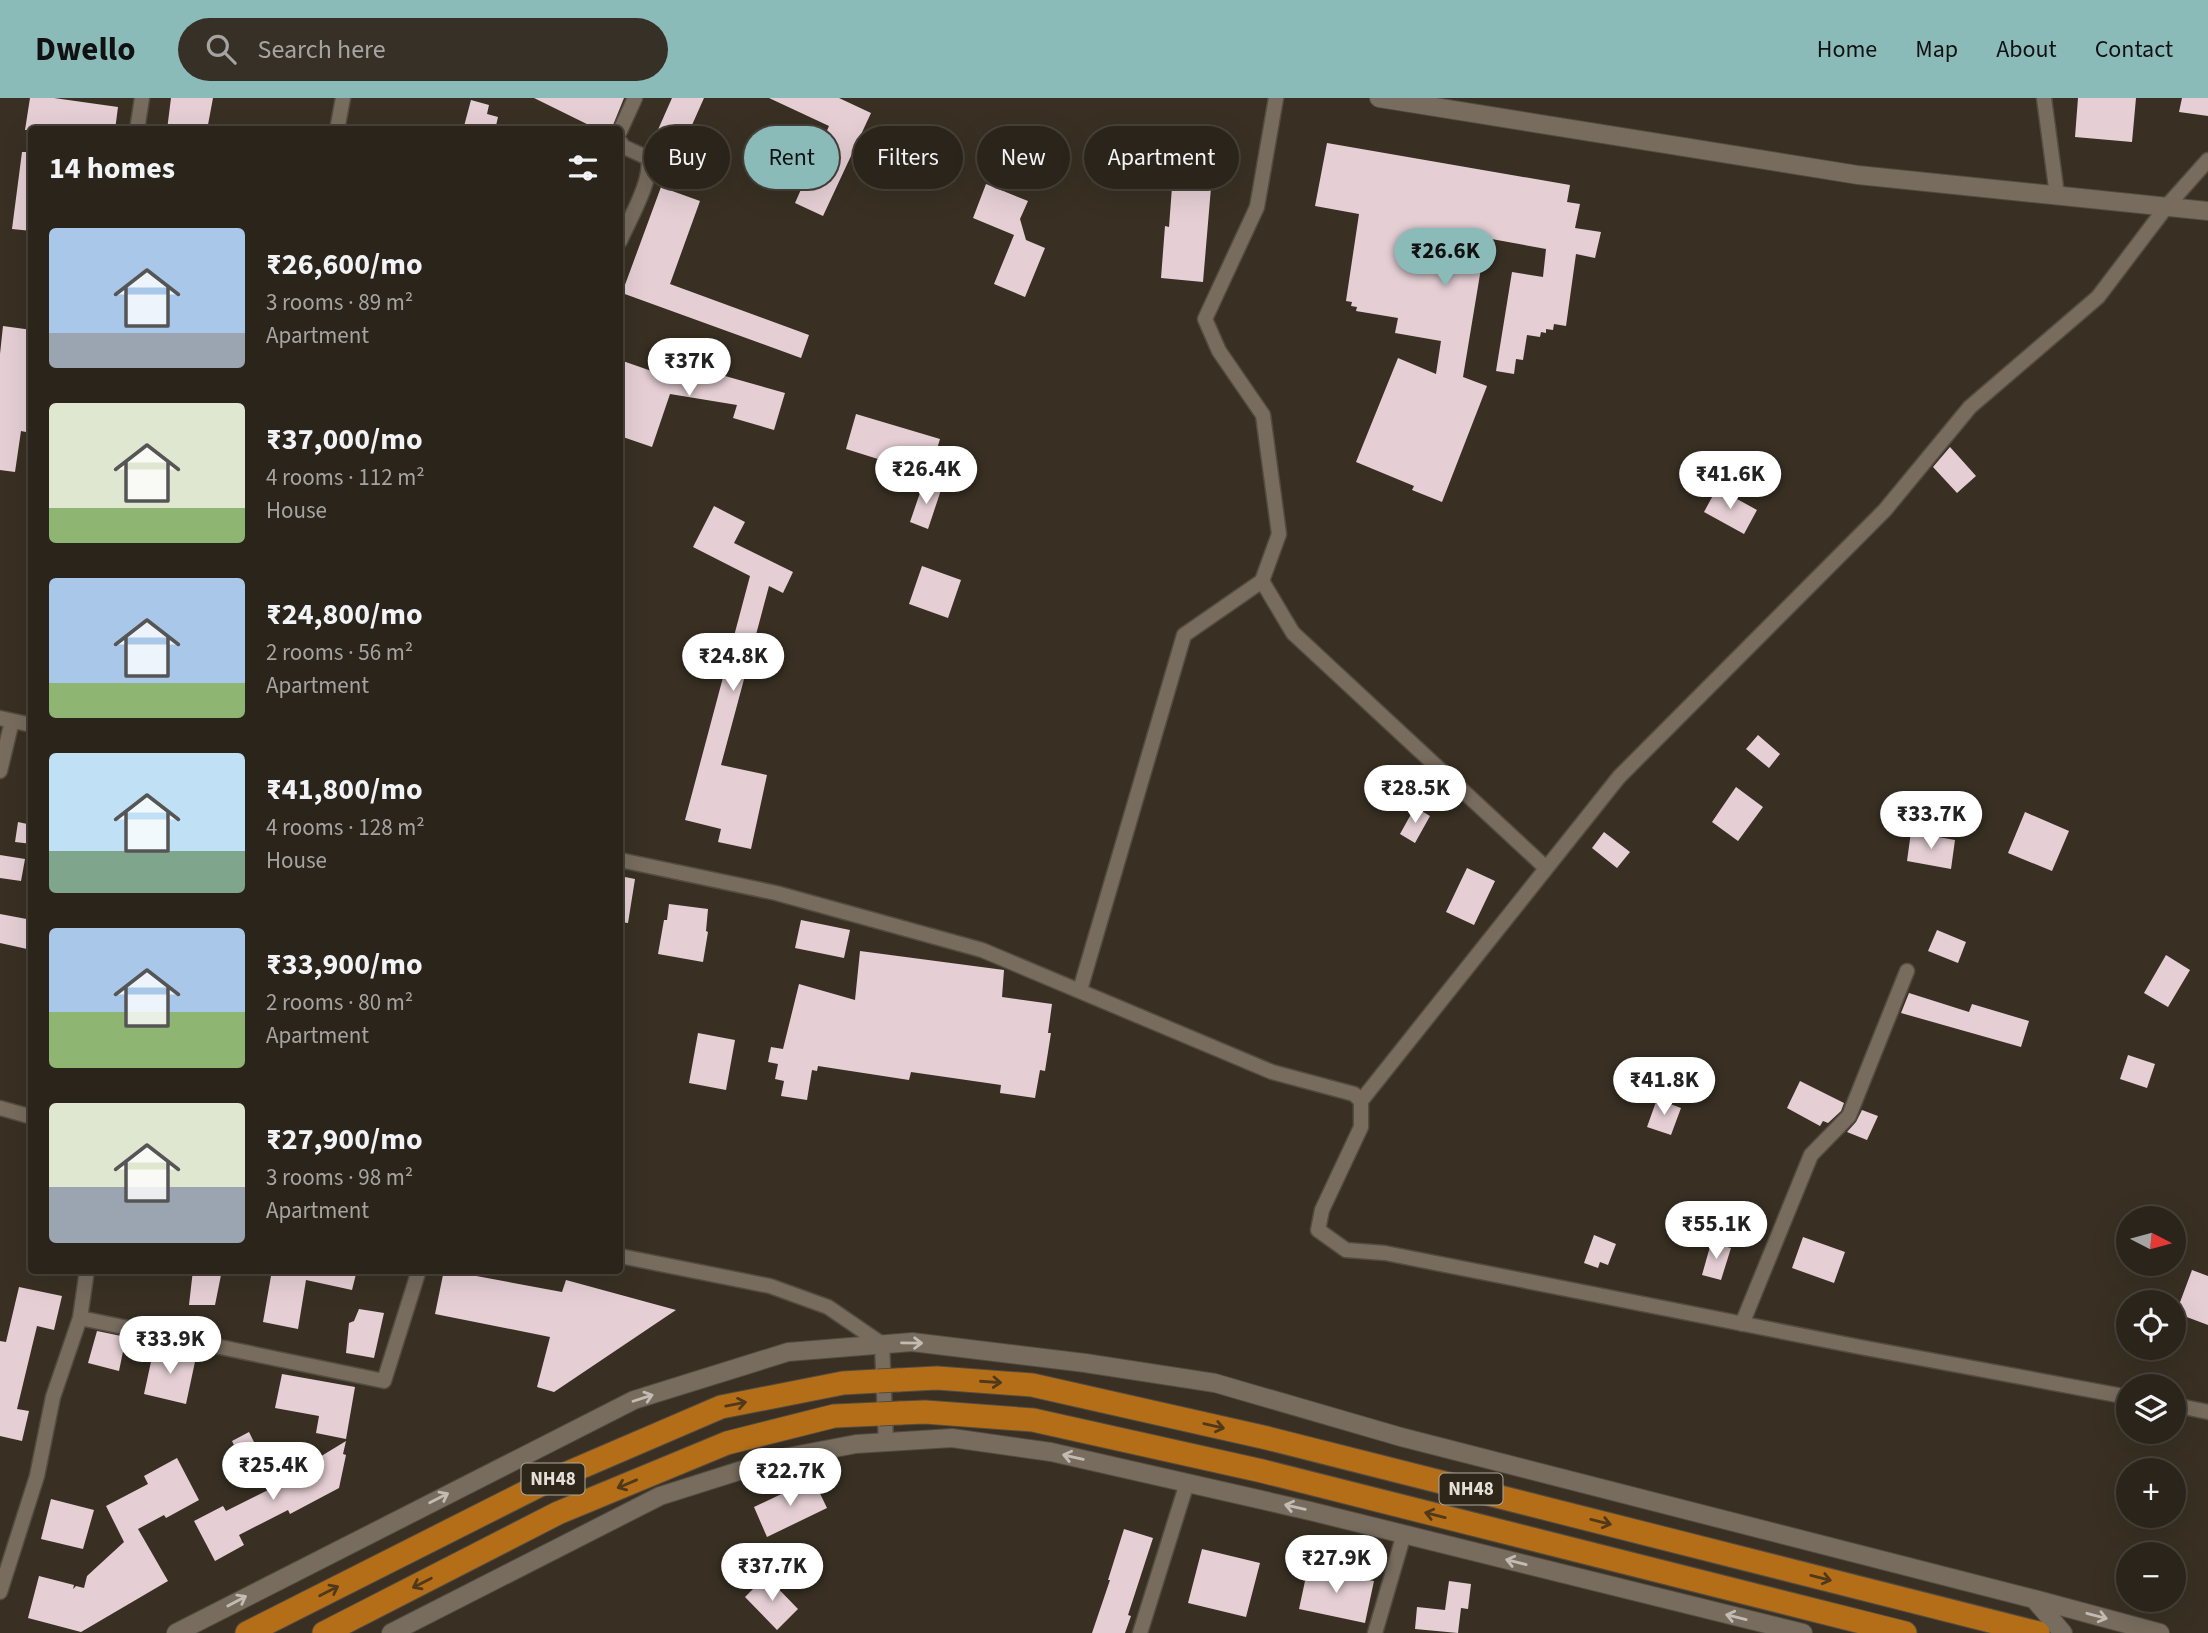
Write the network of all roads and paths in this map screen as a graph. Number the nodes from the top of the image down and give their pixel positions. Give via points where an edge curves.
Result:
1 (142, 98) edge
2 (343, 98) edge
3 (635, 98) edge
4 (1276, 98) edge
5 (1379, 98) edge
6 (2044, 98) edge
7 (138, 126) edge
8 (338, 126) edge
9 (622, 126) edge
10 (623, 146) edge
11 (2208, 160) edge
12 (2057, 195) junction
13 (2167, 206) junction
14 (2208, 211) edge
15 (623, 235) edge
16 (1262, 581) junction
17 (6, 720) edge
18 (28, 724) edge
19 (0, 771) edge
20 (623, 861) edge
21 (1546, 868) junction
22 (1907, 971) dead end
23 (1080, 990) junction
24 (1362, 1101) junction
25 (0, 1108) edge
26 (28, 1116) edge
27 (623, 1257) edge
28 (86, 1274) edge
29 (418, 1274) edge
30 (80, 1318) junction
31 (1742, 1324) junction
32 (882, 1344) junction
33 (2116, 1395) edge
34 (2186, 1407) edge
35 (2208, 1412) edge
36 (886, 1442) junction
37 (1187, 1483) junction
38 (1404, 1534) junction
39 (0, 1592) edge
40 (2034, 1599) junction
41 (1763, 1628) edge
42 (176, 1633) edge
43 (247, 1633) edge
44 (324, 1633) edge
45 (391, 1633) edge
46 (1140, 1633) edge
47 (1375, 1633) edge
48 (1803, 1633) edge
49 (1905, 1633) edge
50 (2038, 1633) edge
51 (2063, 1633) edge
52 (2160, 1633) edge

1 - 7 street
2 - 8 street
3 - 9 street
4 - 16 street via 1257,207 1205,319 1219,351 1263,415 1279,534
5 - 12 street via 1858,175
6 - 12 street
10 - 15 street via 648,158 650,166
11 - 13 street
12 - 13 street
13 - 14 street
13 - 21 street via 2098,297 1969,407 1885,510 1619,777
16 - 21 street via 1293,633
16 - 23 street via 1184,635
17 - 18 street
17 - 19 street
20 - 23 street via 776,893 982,950
21 - 24 street
22 - 31 street via 1849,1116 1811,1156
23 - 24 street via 1272,1072 1354,1094
24 - 31 street via 1361,1127 1322,1210 1318,1230 1346,1250 1385,1253
25 - 26 street
27 - 32 street via 770,1286 828,1307
28 - 30 street
29 - 30 street via 384,1381
30 - 39 street via 53,1397 37,1476
31 - 33 street
32 - 36 street
32 -> 40 street via 912,1342 1215,1383 1401,1437
42 -> 32 street via 634,1401 788,1352
34 - 35 street
37 -> 36 street via 1051,1452 952,1438
36 - 45 street via 777,1459 660,1496
38 -> 37 street
37 - 46 street
41 -> 38 street
38 - 47 street
40 - 51 street
40 -> 52 street
41 - 48 street
43 -> 50 highway, NH48 via 542,1483 721,1407 843,1383 937,1378 1032,1385 1267,1438
49 -> 44 highway, NH48 via 1262,1471 1033,1420 925,1412 834,1416 727,1443 558,1513

